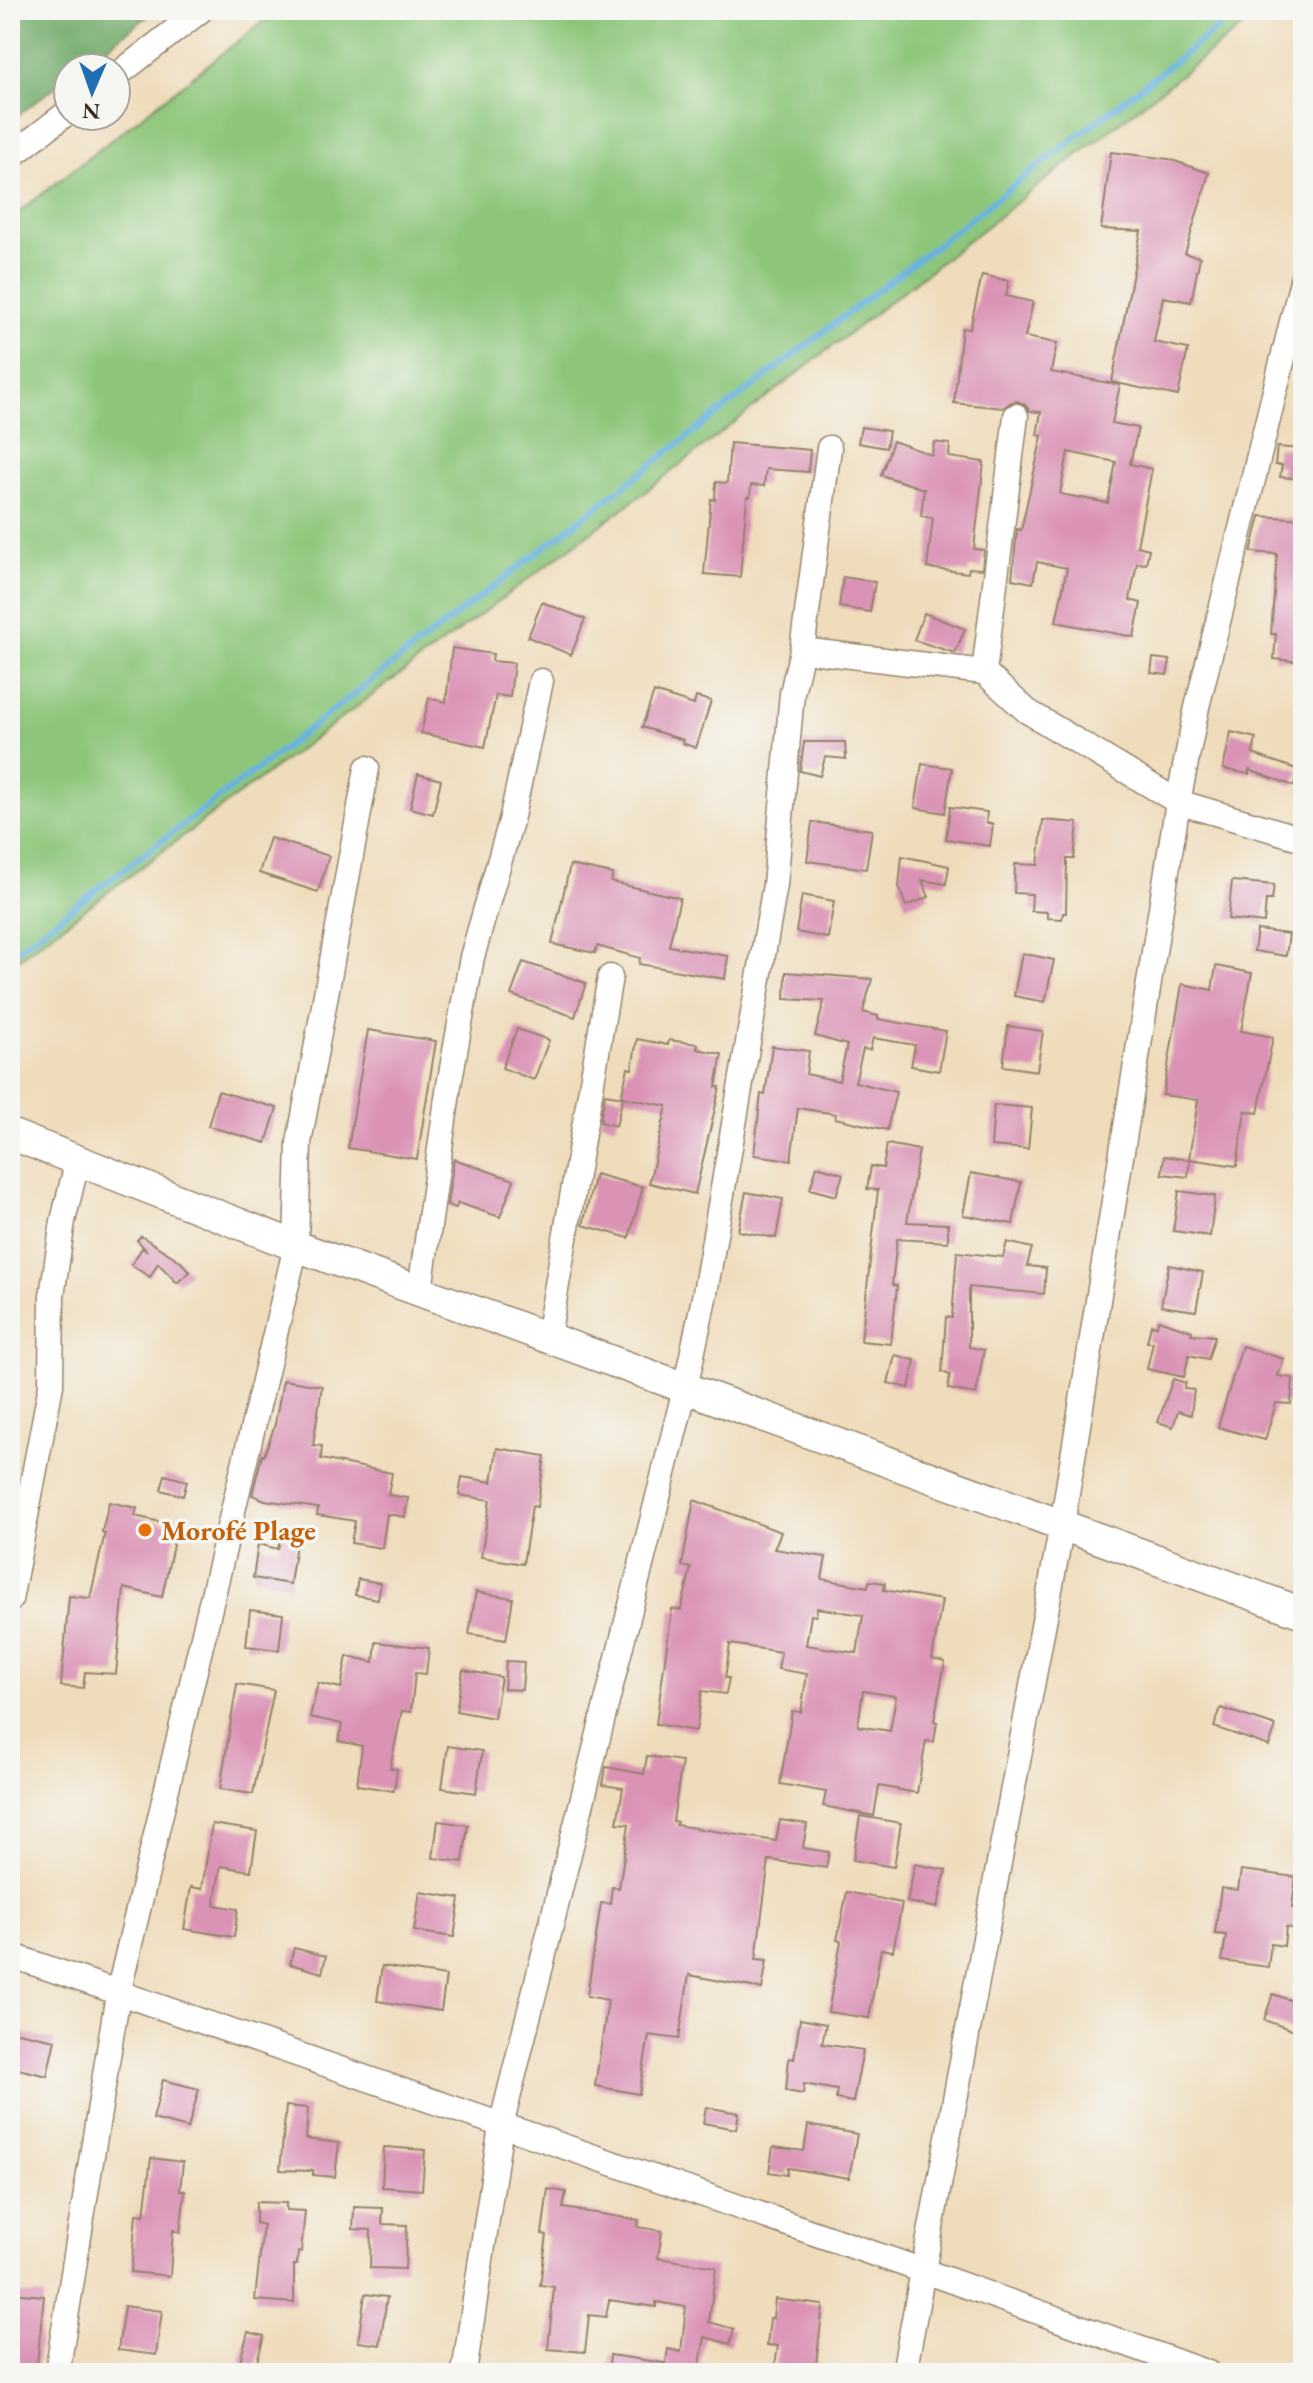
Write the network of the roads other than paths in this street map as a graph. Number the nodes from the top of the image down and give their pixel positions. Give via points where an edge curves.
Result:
1 (201, 10) edge
2 (132, 64) edge
3 (52, 124) edge
4 (10, 157) edge
5 (1303, 277) edge
6 (1016, 416) dead end
7 (829, 448) dead end
8 (802, 650) junction
9 (984, 672) junction
10 (541, 681) dead end
11 (367, 768) dead end
12 (1178, 802) junction
13 (1303, 839) edge
14 (610, 977) dead end
15 (10, 1134) edge
16 (78, 1159) junction
17 (296, 1246) junction
18 (420, 1290) junction
19 (548, 1337) junction
20 (685, 1389) junction
21 (1062, 1525) junction
22 (10, 1600) edge
23 (1303, 1613) edge
24 (10, 1955) edge
25 (118, 1994) junction
26 (501, 2126) junction
27 (924, 2271) junction
28 (57, 2373) edge
29 (464, 2373) edge
30 (904, 2373) edge
31 (1208, 2373) edge

1 - 2 street
3 - 4 street
5 - 12 street
6 - 9 street
7 - 8 street
8 - 9 street
8 - 20 street via 792,693 775,885
9 - 12 street via 1027,711
10 - 18 street via 511,821 472,957
11 - 17 street via 299,1143
12 - 13 street
12 - 21 street
14 - 19 street
15 - 16 street
16 - 17 street
16 - 22 street via 52,1296 51,1385
17 - 18 street
17 - 25 street
18 - 19 street
19 - 20 street
20 - 21 street
20 - 26 street
21 - 23 street
21 - 27 street
24 - 25 street
25 - 26 street
25 - 28 street
26 - 27 street
26 - 29 street
27 - 30 street
27 - 31 street

